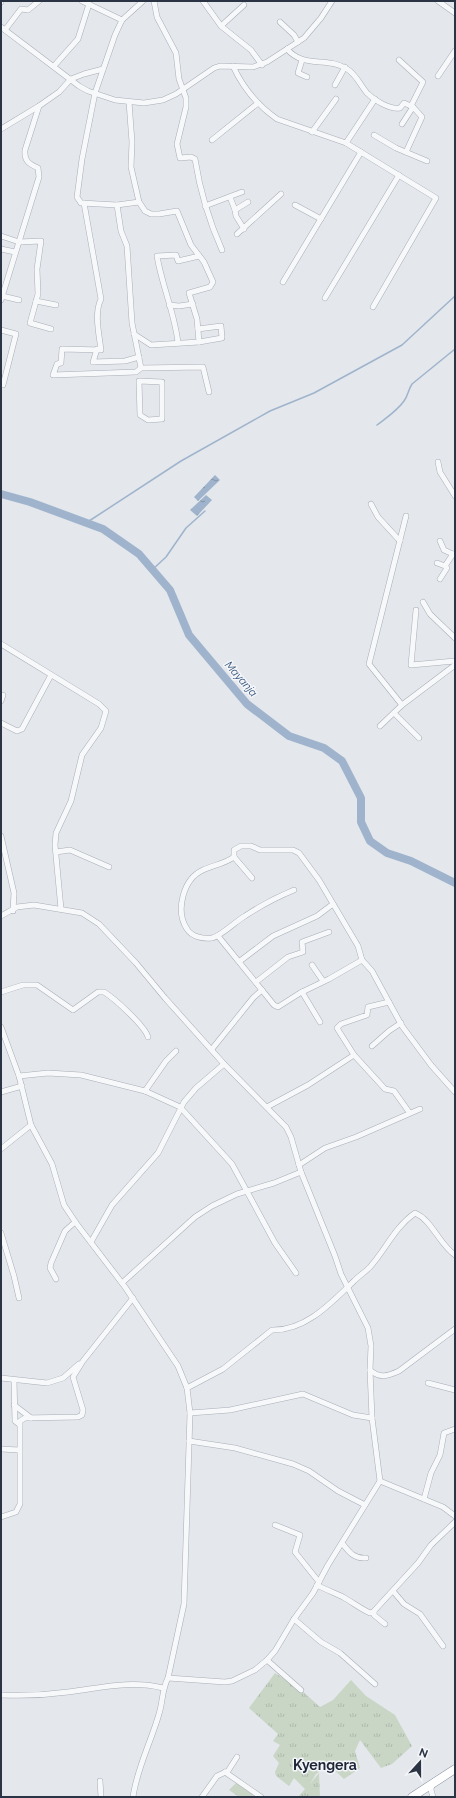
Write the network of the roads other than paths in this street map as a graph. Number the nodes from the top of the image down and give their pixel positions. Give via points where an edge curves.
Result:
1 (39, 1) edge
2 (82, 1) edge
3 (142, 1) edge
4 (154, 1) edge
5 (203, 1) edge
6 (332, 1) edge
7 (438, 1) edge
8 (89, 4) junction
9 (244, 5) dead end
10 (455, 13) edge
11 (122, 20) junction
12 (280, 22) dead end
13 (221, 26) junction
14 (3, 28) edge
15 (298, 42) junction
16 (287, 48) junction
17 (455, 51) edge
18 (302, 60) junction
19 (399, 60) dead end
20 (262, 65) junction
21 (54, 66) junction
22 (234, 66) junction
23 (345, 67) junction
24 (103, 69) junction
25 (438, 76) dead end
26 (307, 77) dead end
27 (71, 80) junction
28 (335, 85) dead end
29 (184, 89) junction
30 (94, 93) junction
31 (336, 99) dead end
32 (375, 99) junction
33 (129, 102) junction
34 (258, 103) junction
35 (39, 106) junction
36 (412, 107) junction
37 (402, 124) dead end
38 (1, 129) edge
39 (312, 132) junction
40 (374, 135) dead end
41 (212, 140) dead end
42 (346, 143) junction
43 (361, 152) junction
44 (406, 152) junction
45 (427, 161) dead end
46 (398, 175) junction
47 (242, 192) dead end
48 (281, 194) dead end
49 (230, 197) junction
50 (139, 202) junction
51 (248, 202) dead end
52 (84, 203) junction
53 (117, 205) junction
54 (294, 205) dead end
55 (205, 206) junction
56 (235, 210) junction
57 (321, 219) junction
58 (244, 229) junction
59 (237, 234) dead end
60 (1, 236) edge
61 (19, 242) junction
62 (1, 249) edge
63 (222, 250) dead end
64 (15, 252) junction
65 (199, 256) junction
66 (283, 282) dead end
67 (2, 298) edge
68 (325, 298) dead end
69 (19, 300) dead end
70 (36, 301) junction
71 (193, 304) junction
72 (56, 305) dead end
73 (169, 305) junction
74 (373, 307) dead end
75 (51, 329) dead end
76 (198, 329) junction
77 (1, 330) edge
78 (134, 334) junction
79 (199, 342) junction
80 (178, 344) junction
81 (96, 350) junction
82 (139, 358) junction
83 (141, 368) junction
84 (3, 385) dead end
85 (210, 392) dead end
86 (140, 407) joint
87 (438, 462) dead end
88 (455, 496) edge
89 (371, 504) dead end
90 (406, 516) dead end
91 (400, 541) junction
92 (440, 541) dead end
93 (454, 555) edge
94 (437, 563) dead end
95 (445, 566) junction
96 (440, 579) dead end
97 (423, 602) dead end
98 (416, 610) dead end
99 (455, 638) edge
100 (1, 644) edge
101 (455, 661) edge
102 (455, 665) edge
103 (51, 675) junction
104 (3, 695) dead end
105 (1, 701) edge
106 (402, 706) junction
107 (394, 713) junction
108 (1, 723) edge
109 (380, 726) dead end
110 (419, 738) dead end
111 (1, 836) edge
112 (56, 852) junction
113 (234, 857) junction
114 (109, 866) dead end
115 (252, 878) dead end
116 (294, 890) dead end
117 (333, 904) junction
118 (61, 909) junction
119 (13, 911) junction
120 (1, 916) edge
121 (329, 932) dead end
122 (218, 936) junction
123 (362, 960) junction
124 (240, 961) junction
125 (312, 965) dead end
126 (322, 981) junction
127 (256, 982) junction
128 (262, 990) junction
129 (1, 992) edge
130 (302, 992) junction
131 (389, 1002) junction
132 (320, 1022) dead end
133 (401, 1023) junction
134 (1, 1027) edge
135 (148, 1037) dead end
136 (372, 1046) dead end
137 (212, 1049) junction
138 (176, 1051) dead end
139 (354, 1055) junction
140 (224, 1064) junction
141 (19, 1076) junction
142 (22, 1086) junction
143 (145, 1091) junction
144 (1, 1092) edge
145 (455, 1092) edge
146 (267, 1107) junction
147 (180, 1108) junction
148 (420, 1109) dead end
149 (409, 1112) junction
150 (31, 1125) junction
151 (1, 1148) edge
152 (299, 1165) junction
153 (301, 1172) junction
154 (246, 1191) junction
155 (75, 1222) junction
156 (1, 1233) edge
157 (91, 1242) junction
158 (455, 1255) edge
159 (296, 1273) dead end
160 (56, 1279) dead end
161 (122, 1283) junction
162 (347, 1288) junction
163 (19, 1298) dead end
164 (133, 1298) junction
165 (455, 1329) edge
166 (83, 1361) junction
167 (370, 1370) junction
168 (1, 1378) edge
169 (14, 1380) junction
170 (428, 1383) dead end
171 (187, 1388) junction
172 (455, 1390) edge
173 (14, 1405) junction
174 (190, 1413) junction
175 (31, 1418) junction
176 (372, 1418) junction
177 (19, 1424) junction
178 (455, 1429) edge
179 (189, 1441) junction
180 (1, 1449) edge
181 (19, 1450) junction
182 (380, 1481) junction
183 (424, 1499) junction
184 (365, 1505) junction
185 (455, 1516) edge
186 (1, 1517) edge
187 (455, 1522) edge
188 (275, 1525) dead end
189 (342, 1543) junction
190 (366, 1558) dead end
191 (318, 1583) junction
192 (393, 1591) junction
193 (374, 1612) junction
194 (294, 1619) junction
195 (385, 1624) dead end
196 (443, 1646) dead end
197 (267, 1660) junction
198 (168, 1678) junction
199 (375, 1684) dead end
200 (163, 1688) junction
201 (301, 1690) dead end
202 (1, 1696) edge
203 (237, 1757) dead end
204 (455, 1769) edge
205 (225, 1772) junction
206 (100, 1781) dead end
207 (432, 1784) junction
208 (101, 1797) edge
209 (133, 1797) edge
210 (202, 1797) edge
211 (261, 1797) edge
212 (412, 1797) edge
213 (433, 1797) edge

1 - 14 street via 28,10 21,9
2 - 8 street
3 - 11 street
4 - 29 street via 158,17 176,53 179,79
5 - 13 street
6 - 15 street via 312,29
7 - 10 street
8 - 11 street
8 - 21 street via 78,39
9 - 13 street
11 - 24 street
12 - 15 street
13 - 20 street via 251,50
14 - 21 street
15 - 16 street
16 - 18 street via 293,56
16 - 20 street
17 - 25 street
18 - 23 street via 340,64
18 - 26 street via 298,73
19 - 36 street via 423,82
20 - 22 street
21 - 27 street
22 - 29 street via 214,68
22 - 34 street via 240,81
23 - 28 street
23 - 32 street
24 - 27 street
24 - 30 street
27 - 30 street
27 - 35 street
29 - 33 street via 156,102
29 - 55 street via 186,107 178,134 178,154 180,158 195,159
30 - 33 street
30 - 52 street via 77,197 80,203
31 - 39 street
32 - 36 street via 392,108 400,108 404,103
32 - 42 street
33 - 50 street via 131,167
34 - 39 street via 277,119
34 - 41 street
35 - 38 street
35 - 61 street via 24,157 26,162 38,168 39,177
36 - 37 street
36 - 44 street via 422,118
39 - 42 street
40 - 44 street
42 - 43 street
43 - 46 street
43 - 57 street
44 - 45 street
46 - 68 street
46 - 74 street via 436,198
47 - 49 street
48 - 58 street
49 - 55 street
49 - 56 street
50 - 53 street
50 - 65 street via 145,211 151,214 177,211 191,246
51 - 56 street
52 - 53 street
52 - 81 street via 101,299 98,304 101,350
53 - 78 street via 121,231 128,246
54 - 57 street
55 - 63 street
56 - 58 street
57 - 66 street
58 - 59 street
60 - 61 street
61 - 64 street
61 - 70 street via 41,241
62 - 64 street
64 - 67 street
65 - 71 street via 213,282 210,287 189,293
65 - 73 street via 178,261 176,254 157,256
67 - 69 street
70 - 72 street
70 - 75 street via 30,323
71 - 73 street
71 - 76 street
73 - 80 street via 176,324
76 - 79 street
76 - 79 street via 222,326 222,338
77 - 84 street via 16,334
78 - 80 street via 151,345
78 - 82 street
79 - 80 street
81 - 82 street via 93,362
81 - 83 street via 62,349 62,363 57,364 53,375 136,372
82 - 83 street
83 - 85 street via 203,366
86 - 86 street via 139,381 162,382 162,419 148,420 140,415
87 - 88 street via 440,472
89 - 91 street via 378,517
90 - 91 street
91 - 106 street via 369,664
92 - 93 street via 444,550
93 - 95 street
94 - 95 street
95 - 96 street via 447,568
97 - 99 street via 430,614
98 - 101 street via 411,665
100 - 103 street
102 - 106 street
103 - 108 street via 22,729 17,731
103 - 112 street via 99,704 106,711 101,728 82,755 71,801 57,828
104 - 105 street
106 - 107 street
107 - 109 street
107 - 110 street
111 - 119 street via 14,893
112 - 114 street via 70,850
112 - 118 street
113 - 115 street
113 - 117 street via 234,850 241,846 251,846 260,850 296,851 320,880
113 - 122 street via 224,864 202,870 182,897 183,917 187,929 203,938
116 - 122 street via 246,915
117 - 123 street via 358,946
117 - 124 street via 317,916 273,936
118 - 119 street via 34,904 17,907
118 - 137 street via 82,913 101,925
119 - 120 street
121 - 127 street via 302,942 303,952 288,957
122 - 124 street
123 - 126 street via 330,980
123 - 131 street via 372,971
124 - 127 street
125 - 126 street
126 - 130 street
127 - 128 street
128 - 130 street via 274,1006 278,1007
128 - 137 street
129 - 135 street via 23,985 37,985 73,1010 98,992 104,992
130 - 132 street
131 - 133 street
131 - 139 street via 368,1007 367,1014 338,1025 337,1028
133 - 136 street
133 - 145 street
134 - 141 street
137 - 140 street
138 - 143 street
139 - 146 street
139 - 149 street via 385,1089 394,1091
140 - 146 street
140 - 147 street via 196,1088
141 - 142 street
141 - 143 street via 66,1073 98,1078
142 - 144 street
142 - 150 street
143 - 147 street
146 - 152 street via 288,1130
147 - 154 street via 232,1164
147 - 157 street via 161,1149 112,1205
148 - 149 street
149 - 152 street via 368,1132 325,1148
150 - 151 street
150 - 155 street via 52,1164 62,1199
152 - 153 street
153 - 154 street
153 - 162 street
154 - 159 street via 275,1243
154 - 161 street via 195,1217
155 - 157 street
155 - 160 street via 65,1231 51,1263 50,1268
156 - 163 street
157 - 161 street
158 - 162 street via 415,1212 400,1225 370,1266
161 - 164 street
162 - 167 street via 368,1328 371,1346
162 - 171 street via 314,1316 296,1325 272,1330 222,1369
164 - 166 street
164 - 171 street via 178,1366
165 - 167 street via 399,1372 380,1376
166 - 169 street via 56,1381 40,1383
166 - 175 street via 73,1377 83,1410 82,1415
167 - 176 street
168 - 169 street
169 - 173 street
170 - 172 street
171 - 174 street
173 - 175 street
173 - 177 street via 15,1421
174 - 176 street via 230,1410 302,1394 353,1414
174 - 179 street
175 - 177 street via 22,1420
176 - 182 street
177 - 181 street
178 - 183 street via 444,1433 440,1455
179 - 184 street via 235,1448 293,1464
179 - 198 street via 184,1604
180 - 181 street
181 - 186 street via 20,1504 16,1512
182 - 183 street
182 - 184 street
183 - 185 street via 443,1507
184 - 189 street
187 - 192 street via 431,1545
188 - 191 street via 300,1535 295,1552
189 - 190 street via 352,1555 359,1559
189 - 191 street
191 - 193 street via 332,1594 343,1597 370,1614
191 - 194 street
192 - 193 street
192 - 196 street via 404,1604 420,1614
193 - 195 street via 374,1615
194 - 197 street
194 - 199 street via 321,1642 340,1653
197 - 198 street via 250,1674 232,1681
197 - 201 street
198 - 200 street
200 - 202 street via 142,1684 116,1684 30,1696
200 - 209 street via 159,1713 137,1776
203 - 205 street
204 - 207 highway
205 - 210 street via 217,1776
205 - 211 street
206 - 208 street
207 - 212 highway
207 - 213 street

